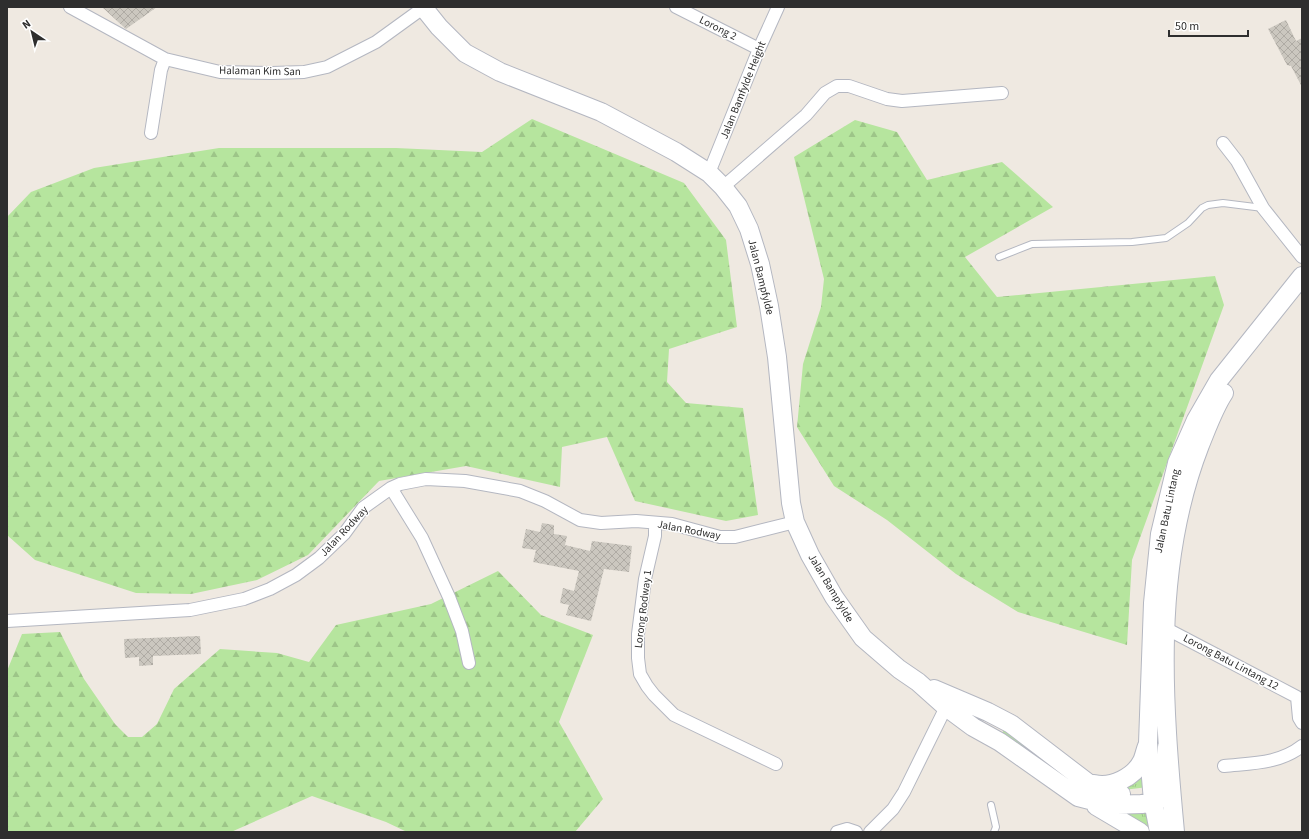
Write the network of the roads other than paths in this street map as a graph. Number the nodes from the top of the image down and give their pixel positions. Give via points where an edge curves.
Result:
1 (70, 7) edge
2 (423, 7) edge
3 (676, 7) edge
4 (778, 7) edge
5 (759, 49) junction
6 (165, 59) junction
7 (1002, 93) dead end
8 (151, 133) dead end
9 (1222, 143) dead end
10 (709, 173) junction
11 (723, 187) junction
12 (1263, 208) junction
13 (998, 257) dead end
14 (1302, 257) edge
15 (1302, 276) edge
16 (1302, 293) edge
17 (391, 488) junction
18 (655, 522) junction
19 (796, 522) junction
20 (7, 621) edge
21 (1164, 628) junction
22 (469, 663) dead end
23 (918, 682) junction
24 (1299, 695) edge
25 (946, 707) junction
26 (1302, 723) edge
27 (1011, 724) junction
28 (1000, 742) junction
29 (1148, 743) junction
30 (1302, 746) edge
31 (1167, 747) junction
32 (776, 764) dead end
33 (1224, 766) dead end
34 (1082, 789) junction
35 (1156, 797) junction
36 (991, 805) dead end
37 (836, 832) edge
38 (856, 832) edge
39 (870, 832) edge
40 (994, 832) edge
41 (1140, 832) edge
42 (1159, 832) edge
43 (1174, 832) edge

1 - 6 street, Halaman Kim San
2 - 6 street, Halaman Kim San via 376,42 327,67 304,72 220,72
2 - 10 main road, Jalan Bampfylde via 465,53 500,72 601,112 676,152
3 - 5 street, Lorong 2
4 - 5 street, Jalan Bamfylde Height
5 - 10 street, Jalan Bamfylde Height
6 - 8 street
7 - 11 street via 902,101 887,99 849,86 837,86 825,93 806,115
9 - 12 street via 1237,160
10 - 11 main road, Jalan Bampfylde
11 - 19 main road, Jalan Bampfylde via 738,206 749,229 760,264 777,357 791,503
12 - 13 lane via 1223,203 1208,205 1188,224 1166,238 1132,242 1032,244
12 - 14 street
15 - 29 main road, Jalan Batu Lintang via 1219,380 1196,420 1177,463 1160,534 1153,603
16 - 21 main road, Jalan Batu Lintang via 1244,364 1222,397 1204,437 1187,483 1173,548
17 - 18 street, Jalan Rodway via 426,479 465,481 520,492 580,520 601,523
17 - 20 street, Jalan Rodway via 363,508 344,534 319,558 296,575 244,599 190,610
17 - 22 street via 422,538 449,597 462,631
18 - 19 street, Jalan Rodway via 720,537 735,537
18 - 32 street, Lorong Rodway 1 via 655,536 645,579 639,627 640,674 654,695 674,715
19 - 23 main road, Jalan Bampfylde via 834,597 863,638
21 - 24 street, Lorong Batu Lintang 12
21 - 31 main road, Jalan Batu Lintang
23 - 25 main road, Jalan Bampfylde
23 - 27 main road, Jalan Bampfylde
24 - 26 street, Lorong Batu Lintang 12
25 - 28 main road, Jalan Bampfylde via 973,727
25 - 39 street via 893,810
27 - 28 main road via 1004,724 999,728
27 - 34 main road, Jalan Bampfylde
28 - 34 main road, Jalan Bampfylde
29 - 34 main road via 1142,762 1122,781
29 - 35 main road, Jalan Batu Lintang
30 - 33 street via 1280,759
31 - 35 main road via 1167,786
31 - 43 main road, Jalan Batu Lintang
34 - 35 main road, Jalan Bampfylde via 1096,788 1112,794
34 - 41 main road
35 - 42 main road, Jalan Batu Lintang
35 - 43 main road via 1167,807
36 - 40 lane via 996,827
37 - 38 street via 847,829

